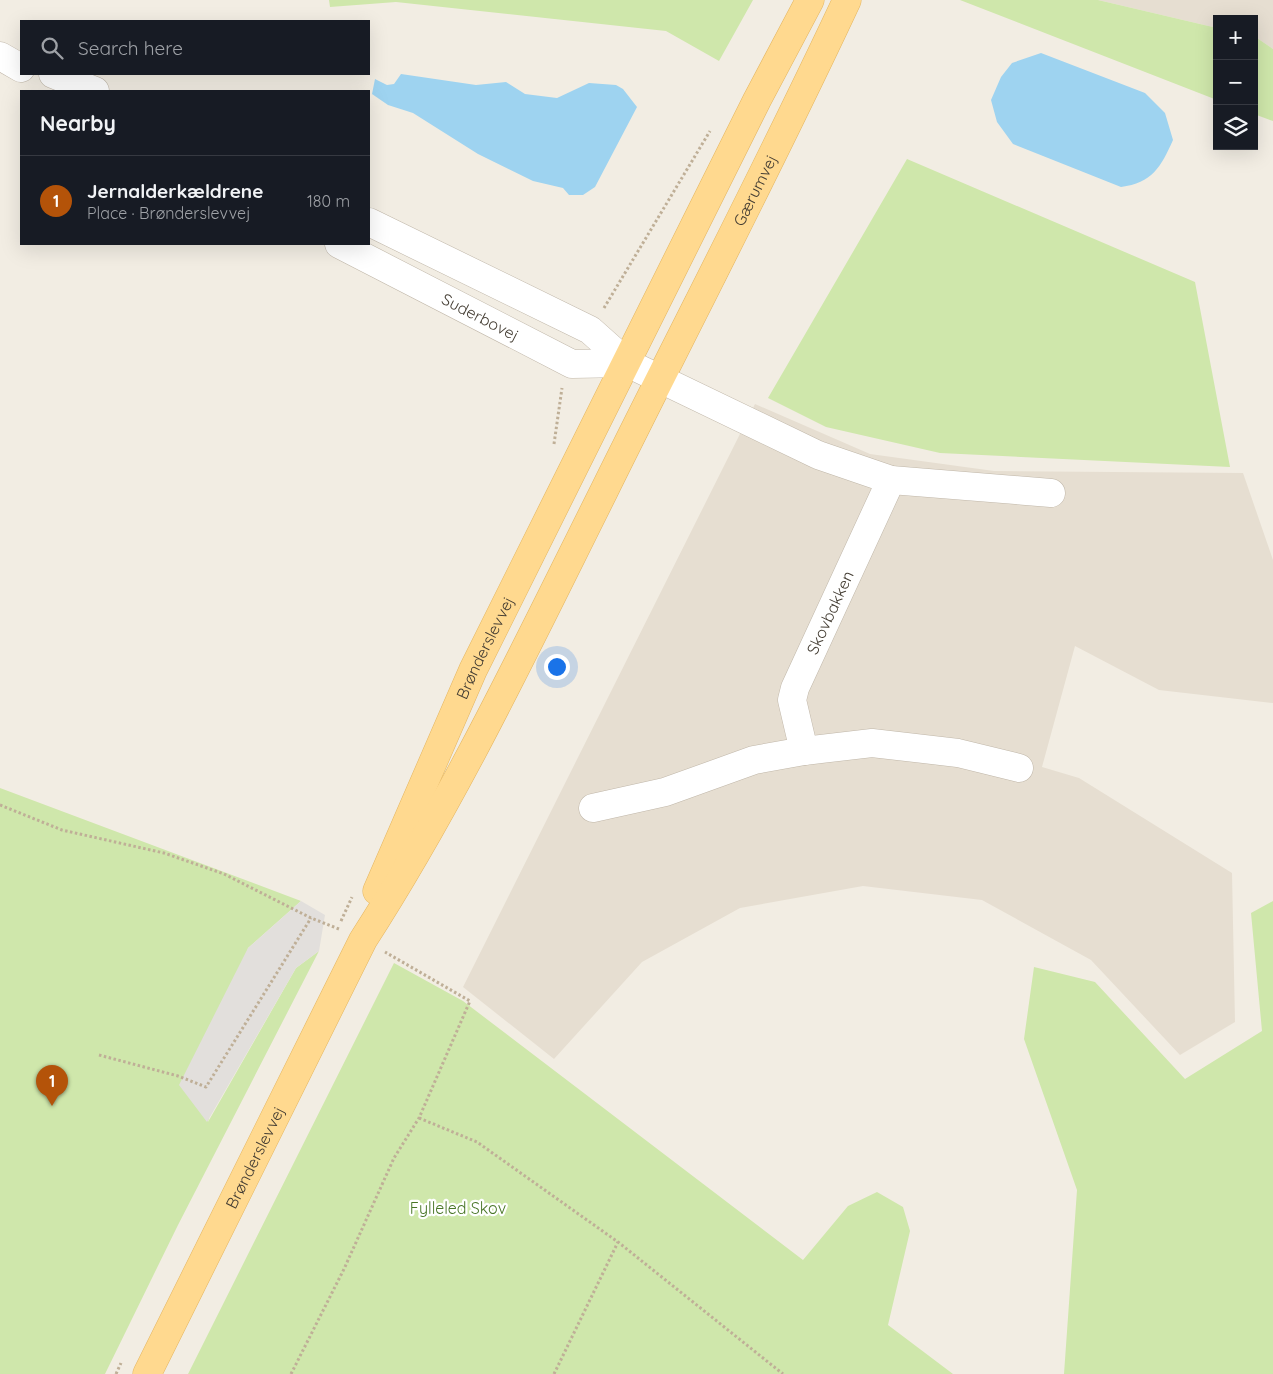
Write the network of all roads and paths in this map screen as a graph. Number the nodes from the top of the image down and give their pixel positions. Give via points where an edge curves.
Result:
1 (810, 0) edge
2 (847, 0) edge
3 (0, 52) edge
4 (0, 56) edge
5 (20, 60) edge
6 (20, 67) edge
7 (32, 75) edge
8 (55, 75) edge
9 (58, 90) edge
10 (93, 90) edge
11 (370, 222) edge
12 (341, 245) edge
13 (628, 363) junction
14 (660, 378) junction
15 (891, 480) junction
16 (1051, 492) dead end
17 (804, 751) junction
18 (1019, 768) dead end
19 (0, 805) edge
20 (593, 808) dead end
21 (311, 918) junction
22 (363, 940) junction
23 (99, 1055) dead end
24 (419, 1118) junction
25 (618, 1242) junction
26 (147, 1374) edge
27 (291, 1374) edge
28 (554, 1374) edge
29 (783, 1374) edge

1 - 13 main road via 757,100
2 - 14 main road, Gærumvej
3 - 5 street
4 - 6 street
7 - 9 street
8 - 10 street
11 - 13 street, Suderbovej via 590,330
12 - 13 street, Suderbovej via 572,364
13 - 14 street, Suderbovej
13 - 22 main road, Brønderslevvej via 474,670 377,889
14 - 15 street via 818,455
14 - 22 main road, Brønderslevvej via 504,691 392,895
15 - 16 street
15 - 17 street, Skovbakken via 795,688 792,700
17 - 18 street via 872,743 958,753
17 - 20 street via 754,760 666,792
19 - 21 path via 62,830 164,853 224,874
21 - 22 path
21 - 23 path via 206,1087 178,1076
22 - 24 path via 470,1000
22 - 26 main road, Brønderslevvej
24 - 25 path via 477,1142
24 - 27 path via 394,1158 344,1269
25 - 28 path
25 - 29 path

